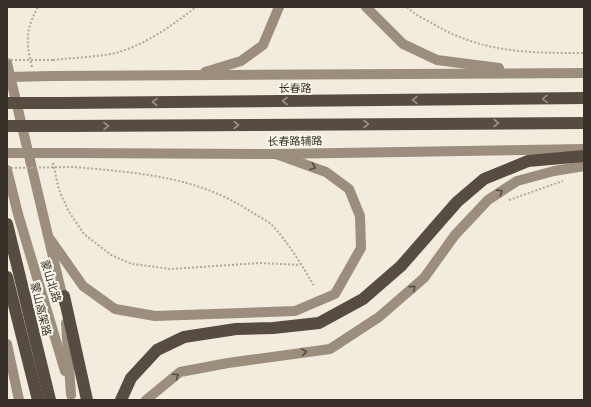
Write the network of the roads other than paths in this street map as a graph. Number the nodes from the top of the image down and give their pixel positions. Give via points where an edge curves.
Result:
1 (279, 7) edge
2 (366, 7) edge
3 (7, 63) edge
4 (537, 73) junction
5 (584, 73) edge
6 (196, 75) junction
7 (7, 77) edge
8 (584, 98) edge
9 (7, 103) edge
10 (584, 123) edge
11 (7, 126) edge
12 (584, 149) edge
13 (7, 153) edge
14 (276, 154) junction
15 (584, 156) edge
16 (584, 166) edge
17 (7, 169) edge
18 (7, 224) edge
19 (50, 239) junction
20 (7, 277) edge
21 (64, 296) junction
22 (7, 344) edge
23 (7, 372) edge
24 (72, 398) edge
25 (18, 400) edge
26 (38, 400) edge
27 (50, 400) edge
28 (87, 400) edge
29 (121, 400) edge
30 (146, 400) edge

1 - 6 main road via 263,45 241,60
2 - 4 main road via 403,44 437,60
3 - 19 main road
4 - 5 main road
4 - 6 main road
6 - 7 main road, bridge
8 -> 9 highway, 长春路, bridge
11 -> 10 highway, bridge
12 - 14 main road, 长春路辅路
13 - 14 main road, 长春路辅路, bridge
14 -> 19 main road via 326,172 349,189 360,216 360,248 335,294 295,311 155,316 115,309 83,286
15 - 29 highway via 528,160 484,179 457,202 401,266 368,295 319,324 236,329 184,337 157,350 130,378
30 -> 16 main road via 180,372 330,349 379,317 424,278 455,235 488,200 517,181
17 - 24 main road, 蒙山北路
18 - 27 highway, 蒙山高架路
19 - 21 main road
20 - 26 highway
21 - 24 main road
21 - 28 highway
22 - 25 main road
23 - 25 main road

